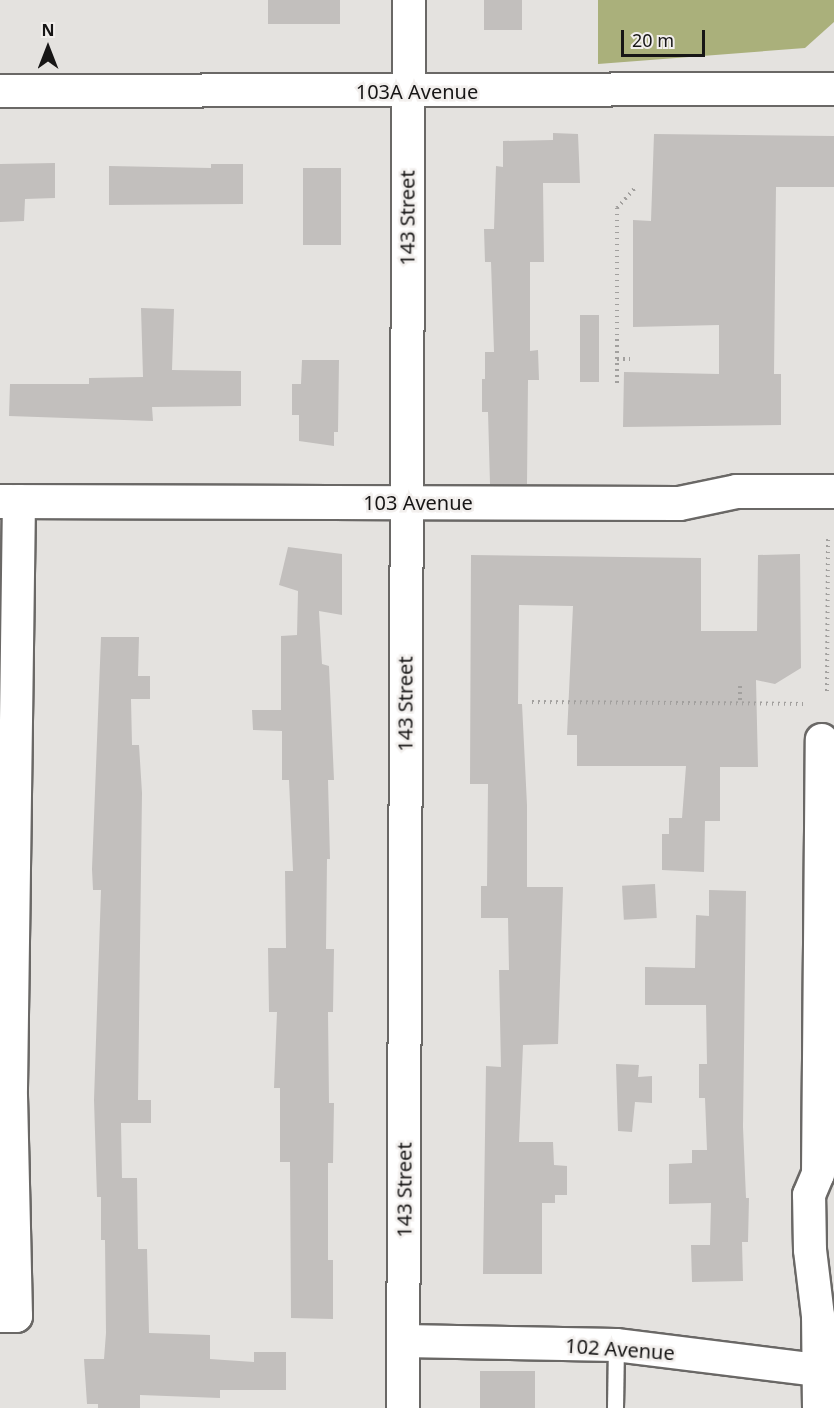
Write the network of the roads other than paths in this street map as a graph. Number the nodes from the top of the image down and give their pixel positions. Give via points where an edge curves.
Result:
1 (409, 0) edge
2 (834, 89) edge
3 (408, 91) junction
4 (0, 92) edge
5 (834, 490) edge
6 (9, 501) edge
7 (406, 502) junction
8 (828, 734) edge
9 (8, 1316) edge
10 (404, 1341) junction
11 (616, 1345) junction
12 (826, 1372) edge
13 (403, 1408) edge
14 (615, 1408) edge
15 (819, 1408) edge

1 - 3 street, 143 Street
2 - 3 street, 103A Avenue
3 - 4 street, 103A Avenue
3 - 7 street, 143 Street
5 - 7 street, 103 Avenue via 736,490 679,503
6 - 7 street, 103 Avenue
6 - 9 street
7 - 10 street, 143 Street
8 - 12 street via 818,1174 809,1196 810,1250
10 - 11 street, 102 Avenue
10 - 13 street, 143 Street
11 - 12 street, 102 Avenue
11 - 14 lane
12 - 15 street

